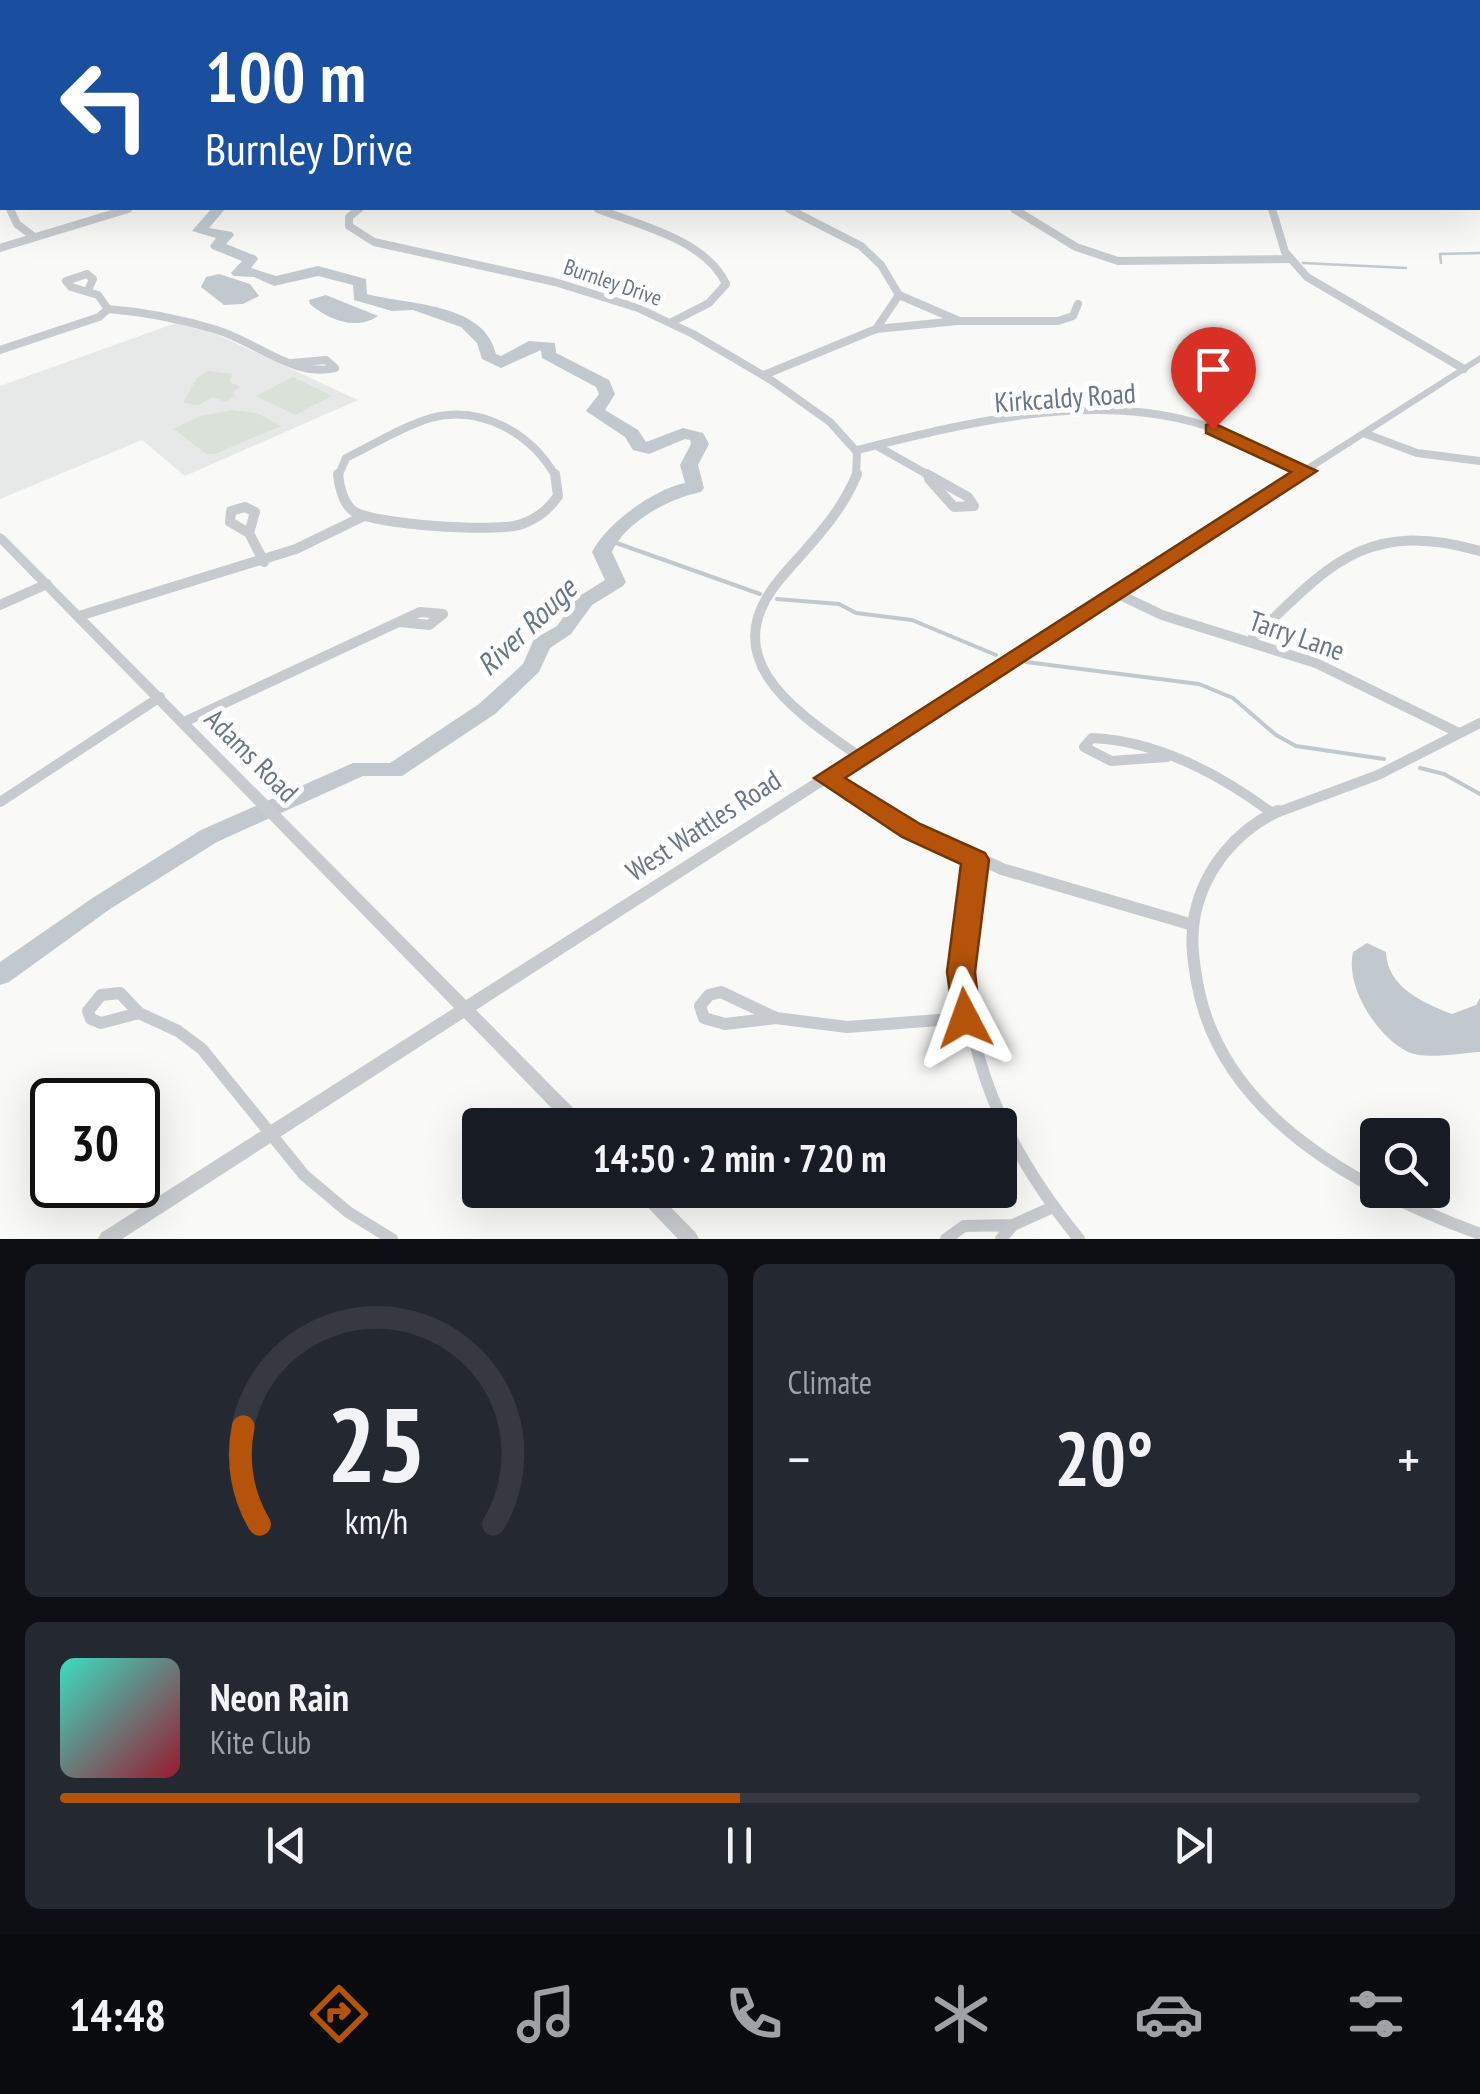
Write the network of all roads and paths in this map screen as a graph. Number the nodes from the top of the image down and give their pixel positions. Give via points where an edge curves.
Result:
1 (11, 210) edge
2 (123, 210) edge
3 (358, 210) edge
4 (602, 210) edge
5 (792, 210) edge
6 (1016, 210) edge
7 (1273, 210) edge
8 (34, 237) junction
9 (0, 248) edge
10 (1289, 259) junction
11 (88, 288) dead end
12 (899, 295) junction
13 (1078, 304) dead end
14 (108, 309) junction
15 (958, 320) junction
16 (670, 323) junction
17 (876, 329) junction
18 (0, 350) edge
19 (1480, 358) edge
20 (292, 363) dead end
21 (1464, 369) junction
22 (764, 375) junction
23 (1366, 434) junction
24 (876, 446) junction
25 (857, 450) junction
26 (1480, 461) edge
27 (1306, 471) junction
28 (929, 479) dead end
29 (364, 516) junction
30 (248, 533) dead end
31 (0, 537) edge
32 (1480, 551) edge
33 (264, 562) junction
34 (48, 584) junction
35 (1116, 593) junction
36 (0, 605) edge
37 (79, 616) junction
38 (400, 622) dead end
39 (1250, 641) junction
40 (160, 698) junction
41 (184, 722) junction
42 (1480, 723) edge
43 (1458, 732) junction
44 (860, 757) junction
45 (1167, 757) junction
46 (826, 778) junction
47 (0, 802) edge
48 (1272, 813) junction
49 (975, 860) junction
50 (1192, 925) junction
51 (466, 1010) junction
52 (139, 1013) dead end
53 (776, 1018) junction
54 (965, 1018) junction
55 (562, 1108) edge
56 (271, 1134) junction
57 (1053, 1207) junction
58 (660, 1208) edge
59 (1013, 1225) junction
60 (1480, 1234) edge
61 (107, 1239) edge
62 (392, 1239) edge
63 (690, 1239) edge
64 (946, 1239) edge
65 (1001, 1239) edge
66 (1080, 1239) edge

1 - 8 street
2 - 8 street
3 - 16 street, Burnley Drive via 349,226 374,242 582,290
4 - 16 street via 705,256 723,271 726,284 717,298
5 - 12 street via 862,246
6 - 10 street via 1076,246 1118,261
7 - 10 street
8 - 9 street
10 - 21 street via 1325,290
11 - 14 street
12 - 15 street
12 - 17 street
13 - 15 street via 1073,316 1058,321
14 - 18 street via 88,323
14 - 20 street via 221,331
15 - 17 street
16 - 22 street, Burnley Drive
17 - 22 street
19 - 21 street, West Wattles Road
21 - 23 street, West Wattles Road
22 - 25 street, Burnley Drive
23 - 26 street via 1417,453
23 - 27 street, West Wattles Road
24 - 25 street
24 - 27 street, Kirkcaldy Road via 1026,419 1148,414 1203,425
24 - 28 street
25 - 44 street via 859,469 846,498 764,601 753,638 758,664 776,690
27 - 35 street, West Wattles Road
29 - 29 street via 345,499 339,465 359,449 437,416 496,421 540,450 558,476 547,510 512,527
29 - 33 street
30 - 33 street
31 - 34 street, Adams Road
32 - 39 street via 1422,537 1374,542 1345,558
33 - 37 street via 141,590
34 - 36 street
34 - 37 street, Adams Road
35 - 39 street, Tarry Lane via 1162,615
35 - 44 street, West Wattles Road
37 - 40 street, Adams Road
38 - 41 street
39 - 43 street, Tarry Lane via 1340,673
40 - 41 street, Adams Road
40 - 47 street
41 - 51 street, Adams Road
42 - 43 street
43 - 48 street via 1375,777
44 - 46 street, West Wattles Road
45 - 45 street via 1101,737 1084,747 1100,760
45 - 48 street via 1230,782
46 - 49 street
46 - 51 street, West Wattles Road
48 - 50 street via 1234,841 1214,868
49 - 50 street via 1069,895
49 - 54 street via 961,972
50 - 60 street via 1192,963 1206,1018 1260,1102 1368,1186
51 - 55 street, Adams Road
51 - 56 street, West Wattles Road
52 - 56 street via 178,1030 202,1050
53 - 53 street via 729,993 709,995 700,1006 704,1018 718,1024
53 - 54 street via 847,1024
54 - 57 street via 995,1110
56 - 61 street, West Wattles Road
56 - 62 street via 315,1185
57 - 59 street
57 - 66 street
58 - 63 street
59 - 64 street via 964,1226
59 - 65 street

